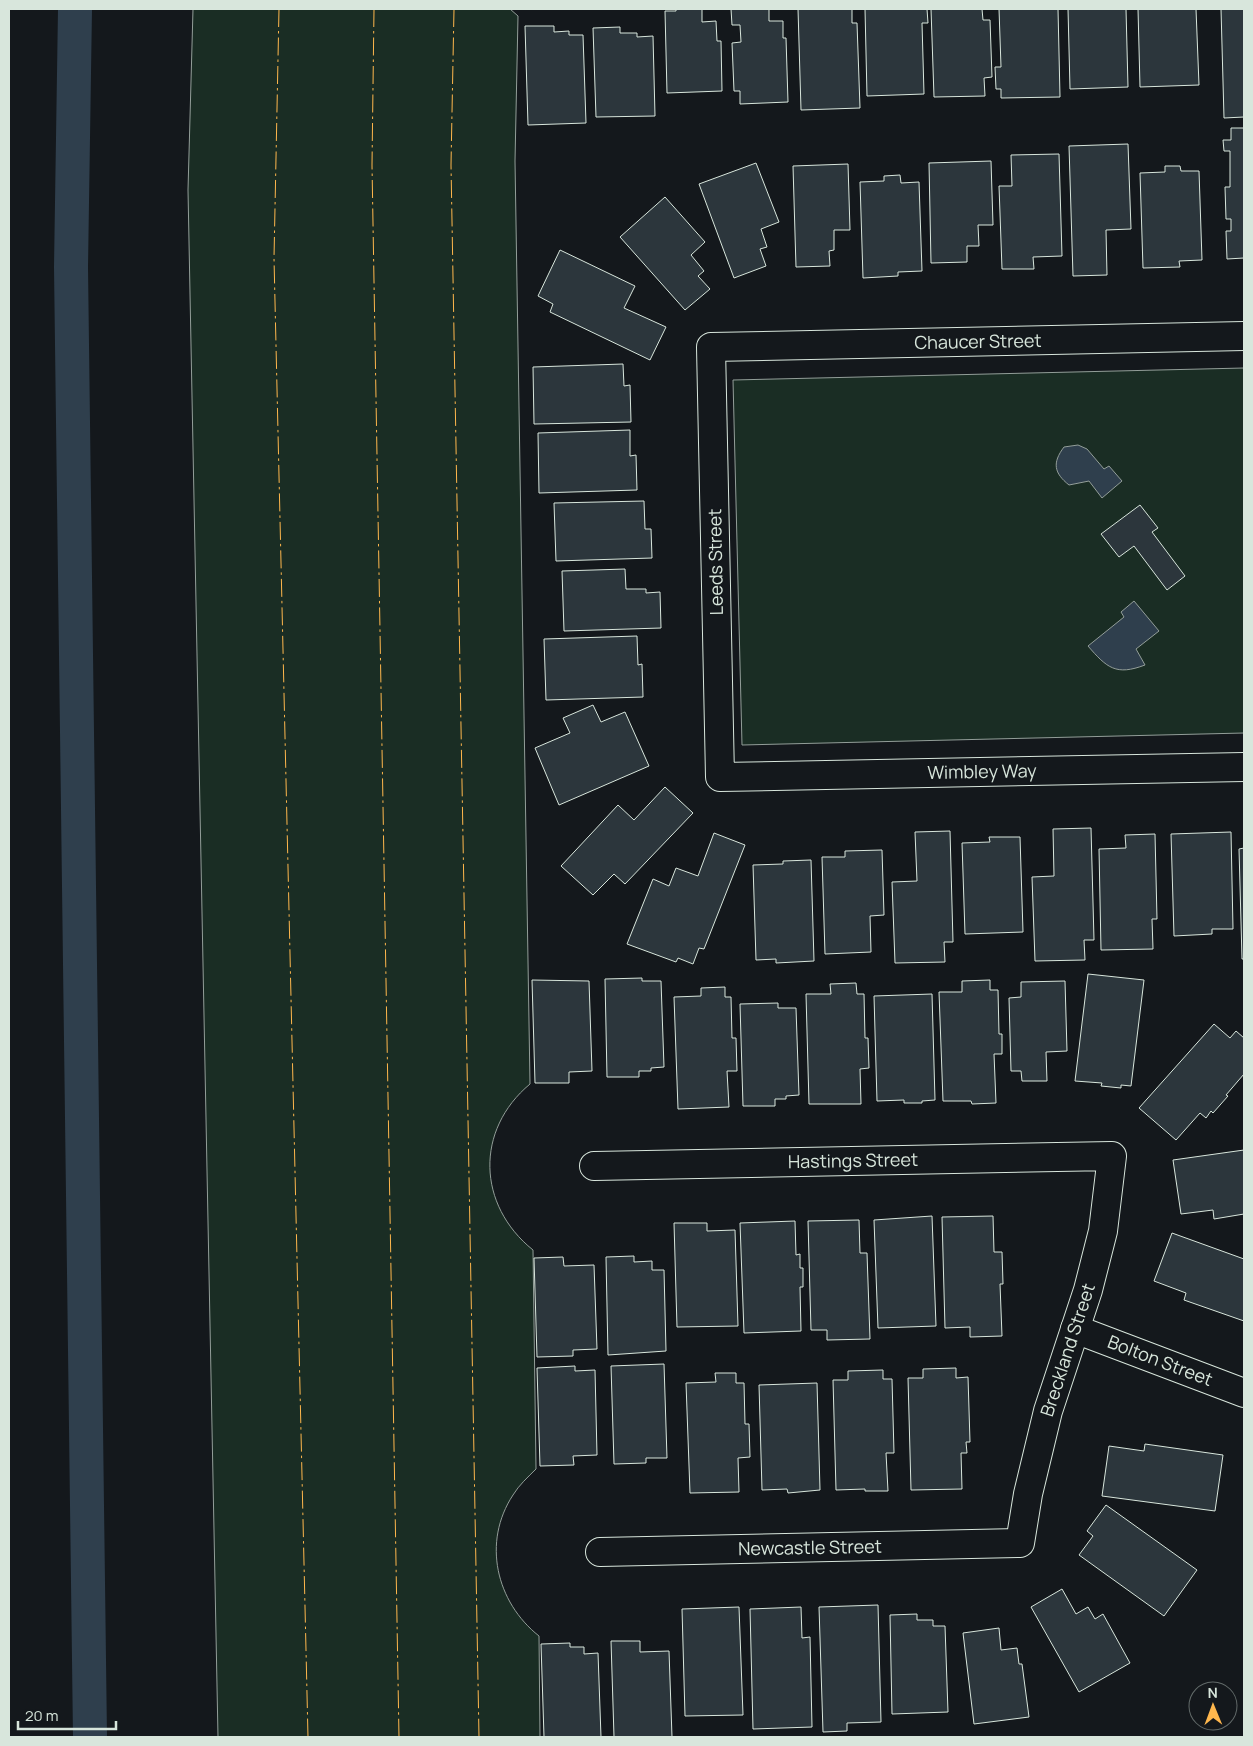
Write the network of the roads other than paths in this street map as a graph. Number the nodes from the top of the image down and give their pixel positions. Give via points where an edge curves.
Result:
1 (1244, 336) edge
2 (711, 347) joint
3 (1244, 767) edge
4 (720, 777) joint
5 (1112, 1156) joint
6 (594, 1166) dead end
7 (1075, 1328) junction
8 (1244, 1393) edge
9 (1020, 1544) joint
10 (600, 1552) dead end

1 - 2 street, Chaucer Street
2 - 4 street, Leeds Street
3 - 4 street, Wimbley Way
5 - 6 street, Hastings Street
5 - 7 street, Breckland Street via 1103,1231
7 - 8 street, Bolton Street
7 - 9 street, Breckland Street via 1048,1411
9 - 10 street, Newcastle Street

